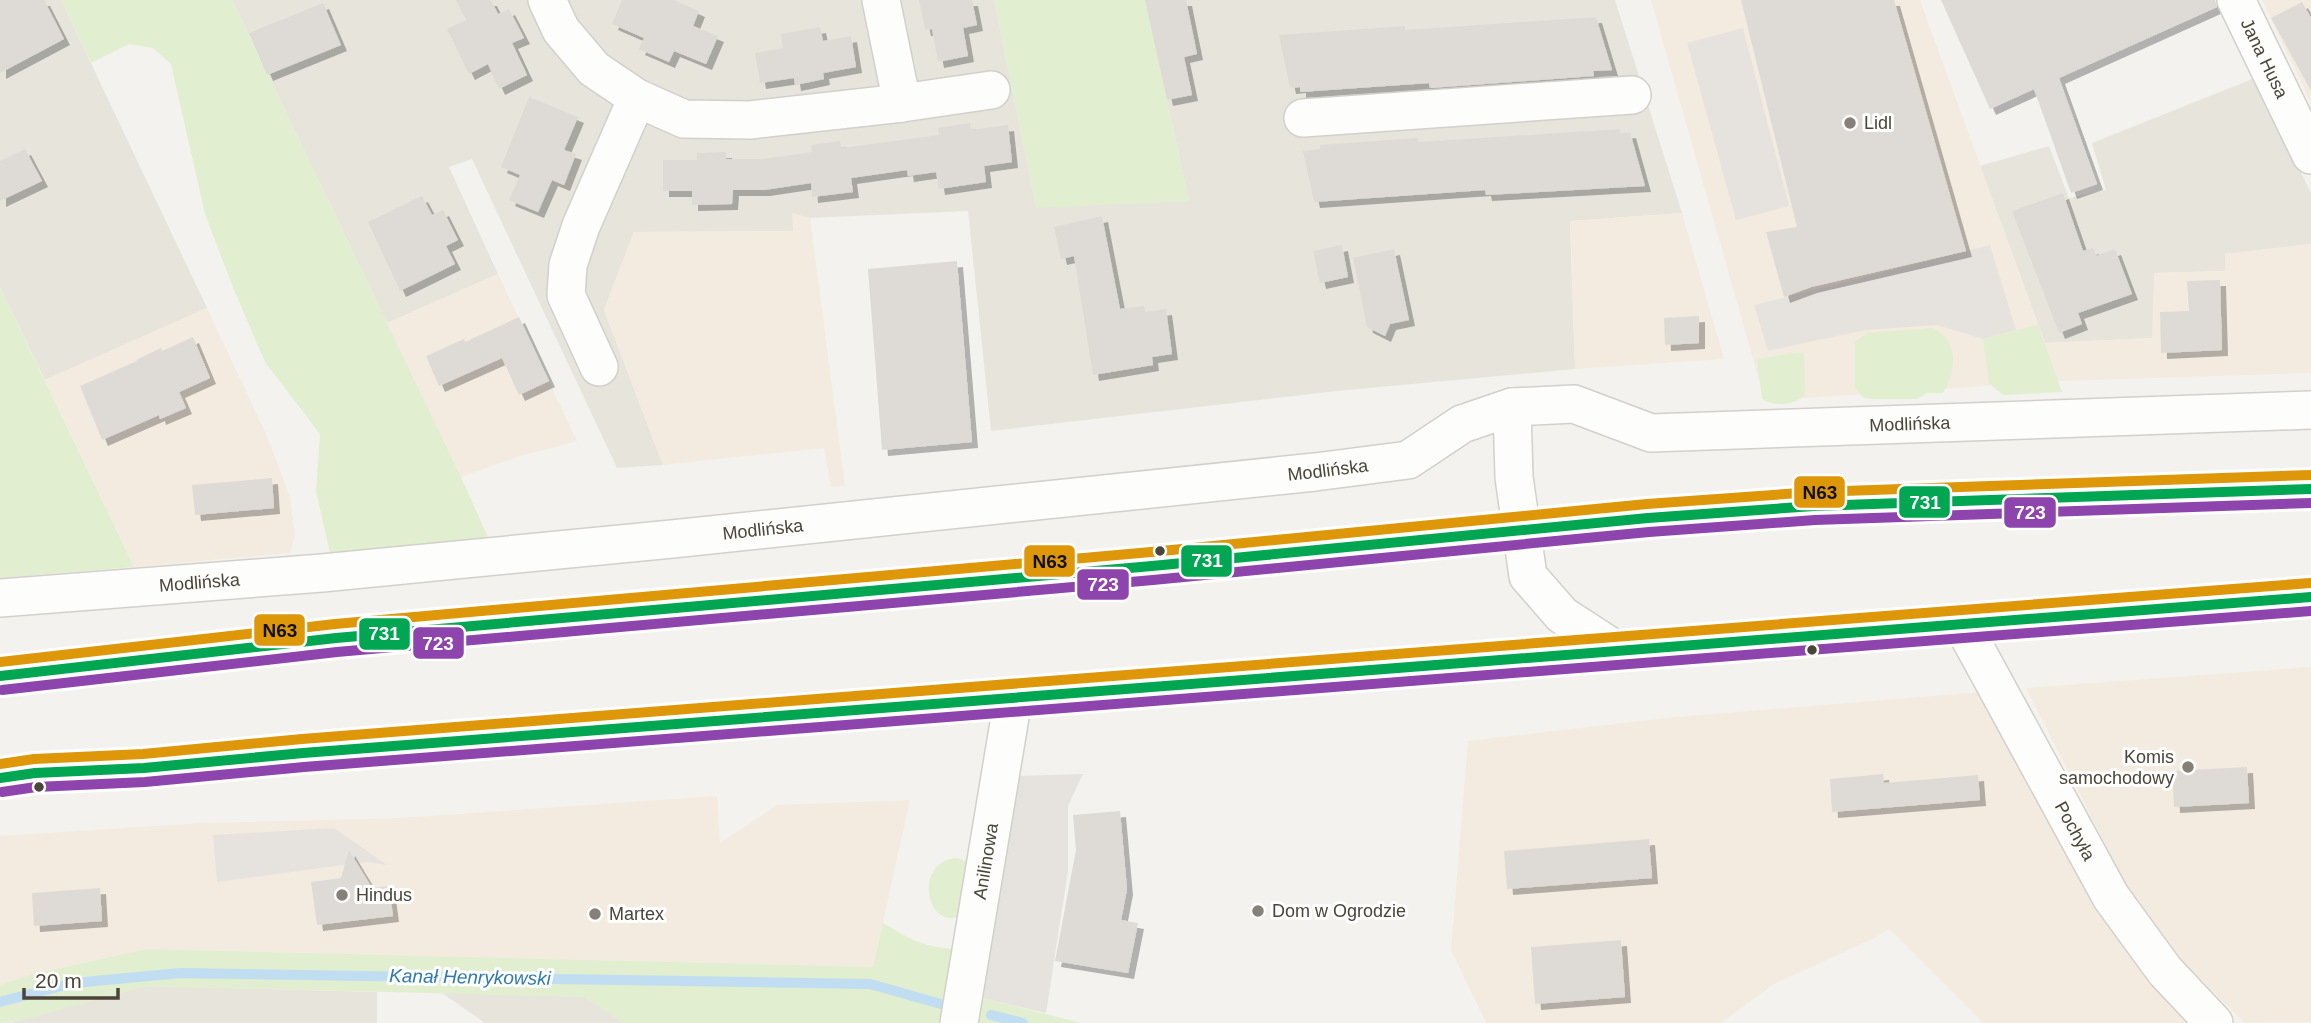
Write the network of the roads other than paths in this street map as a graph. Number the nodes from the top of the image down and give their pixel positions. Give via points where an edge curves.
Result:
1 (547, 0) edge
2 (881, 0) edge
3 (2236, 0) edge
4 (991, 90) dead end
5 (1632, 95) dead end
6 (637, 98) junction
7 (902, 103) junction
8 (1303, 118) dead end
9 (2311, 155) edge
10 (599, 367) dead end
11 (1512, 407) junction
12 (2311, 410) edge
13 (2311, 489) edge
14 (1522, 531) junction
15 (2311, 597) edge
16 (0, 598) edge
17 (1961, 622) junction
18 (1616, 650) junction
19 (0, 677) edge
20 (1013, 699) junction
21 (0, 778) edge
22 (959, 1023) edge
23 (2214, 1023) edge

1 - 6 street via 561,30 594,69
2 - 7 street
3 - 9 street, Jana Husa
4 - 7 street
5 - 8 street
6 - 7 street via 684,119 750,120
6 - 10 street via 568,265 566,295
11 - 12 street, Modlińska via 1574,404 1651,433
11 - 14 street via 1514,477
11 - 16 street, Modlińska via 1462,424 1408,460 1355,467 322,573
13 - 14 main road via 1814,506
14 - 18 street via 1528,576 1562,615
14 - 19 main road via 336,638
15 - 17 main road
17 - 18 main road
17 - 23 street, Pochyła via 2111,897 2165,971
18 - 20 main road
20 - 21 main road
20 - 22 street, Anilinowa

